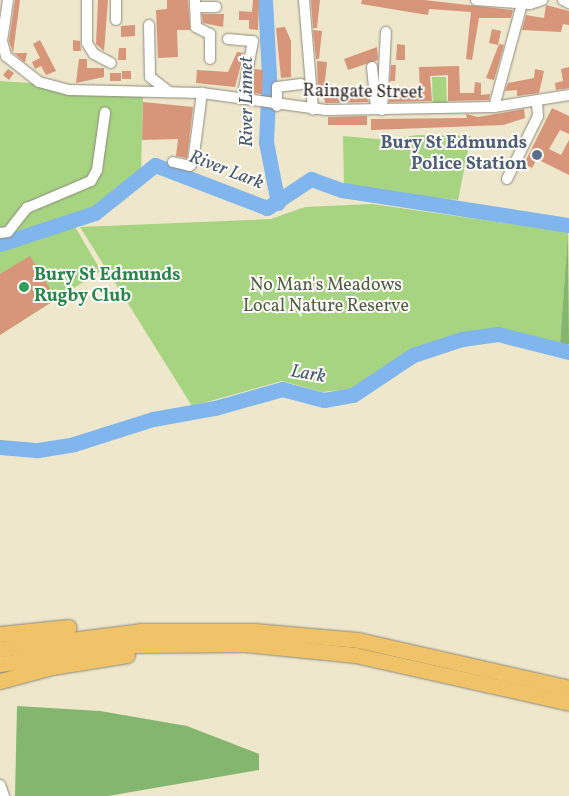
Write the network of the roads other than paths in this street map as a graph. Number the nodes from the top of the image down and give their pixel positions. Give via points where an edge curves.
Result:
1 (8, 0) edge
2 (87, 0) edge
3 (116, 0) edge
4 (304, 0) edge
5 (476, 0) edge
6 (542, 0) edge
7 (563, 0) edge
8 (195, 3) edge
9 (569, 3) edge
10 (522, 4) junction
11 (216, 7) dead end
12 (116, 20) dead end
13 (148, 25) dead end
14 (386, 32) dead end
15 (228, 39) dead end
16 (210, 59) dead end
17 (111, 63) dead end
18 (372, 67) dead end
19 (301, 84) dead end
20 (169, 92) junction
21 (202, 93) junction
22 (569, 95) edge
23 (242, 99) junction
24 (537, 101) junction
25 (276, 106) junction
26 (494, 107) junction
27 (313, 110) junction
28 (379, 110) junction
29 (105, 113) dead end
30 (173, 162) dead end
31 (507, 179) dead end
32 (0, 233) edge
33 (175, 629) junction
34 (0, 634) edge
35 (182, 643) junction
36 (0, 649) edge
37 (0, 664) edge
38 (0, 681) edge
39 (569, 688) edge
40 (569, 703) edge
41 (0, 785) edge
42 (4, 796) edge

1 - 20 street, Raingate Street via 3,49 26,75 69,90
2 - 17 street via 87,43 94,54
3 - 12 street
4 - 27 street
5 - 10 street
6 - 10 street
7 - 9 street
8 - 11 street
8 - 16 street via 196,27 210,34
10 - 26 street
13 - 20 street via 150,77
14 - 28 street
15 - 23 street via 252,41
18 - 28 street
19 - 25 street via 277,87
20 - 21 street, Raingate Street
21 - 23 street, Raingate Street
21 - 30 street via 193,162 190,166
22 - 24 street, Raingate Street
23 - 25 street, Raingate Street
24 - 26 street, Raingate Street
24 - 31 street via 538,116
25 - 27 street, Raingate Street
26 - 28 street, Raingate Street
27 - 28 street, Raingate Street
29 - 32 street via 97,170 91,181 27,208 8,232
33 - 34 highway via 145,622
33 - 36 highway via 73,637
33 - 39 highway via 358,640
35 - 37 highway via 49,654
35 - 38 highway
35 - 40 highway via 354,655
41 - 42 street

